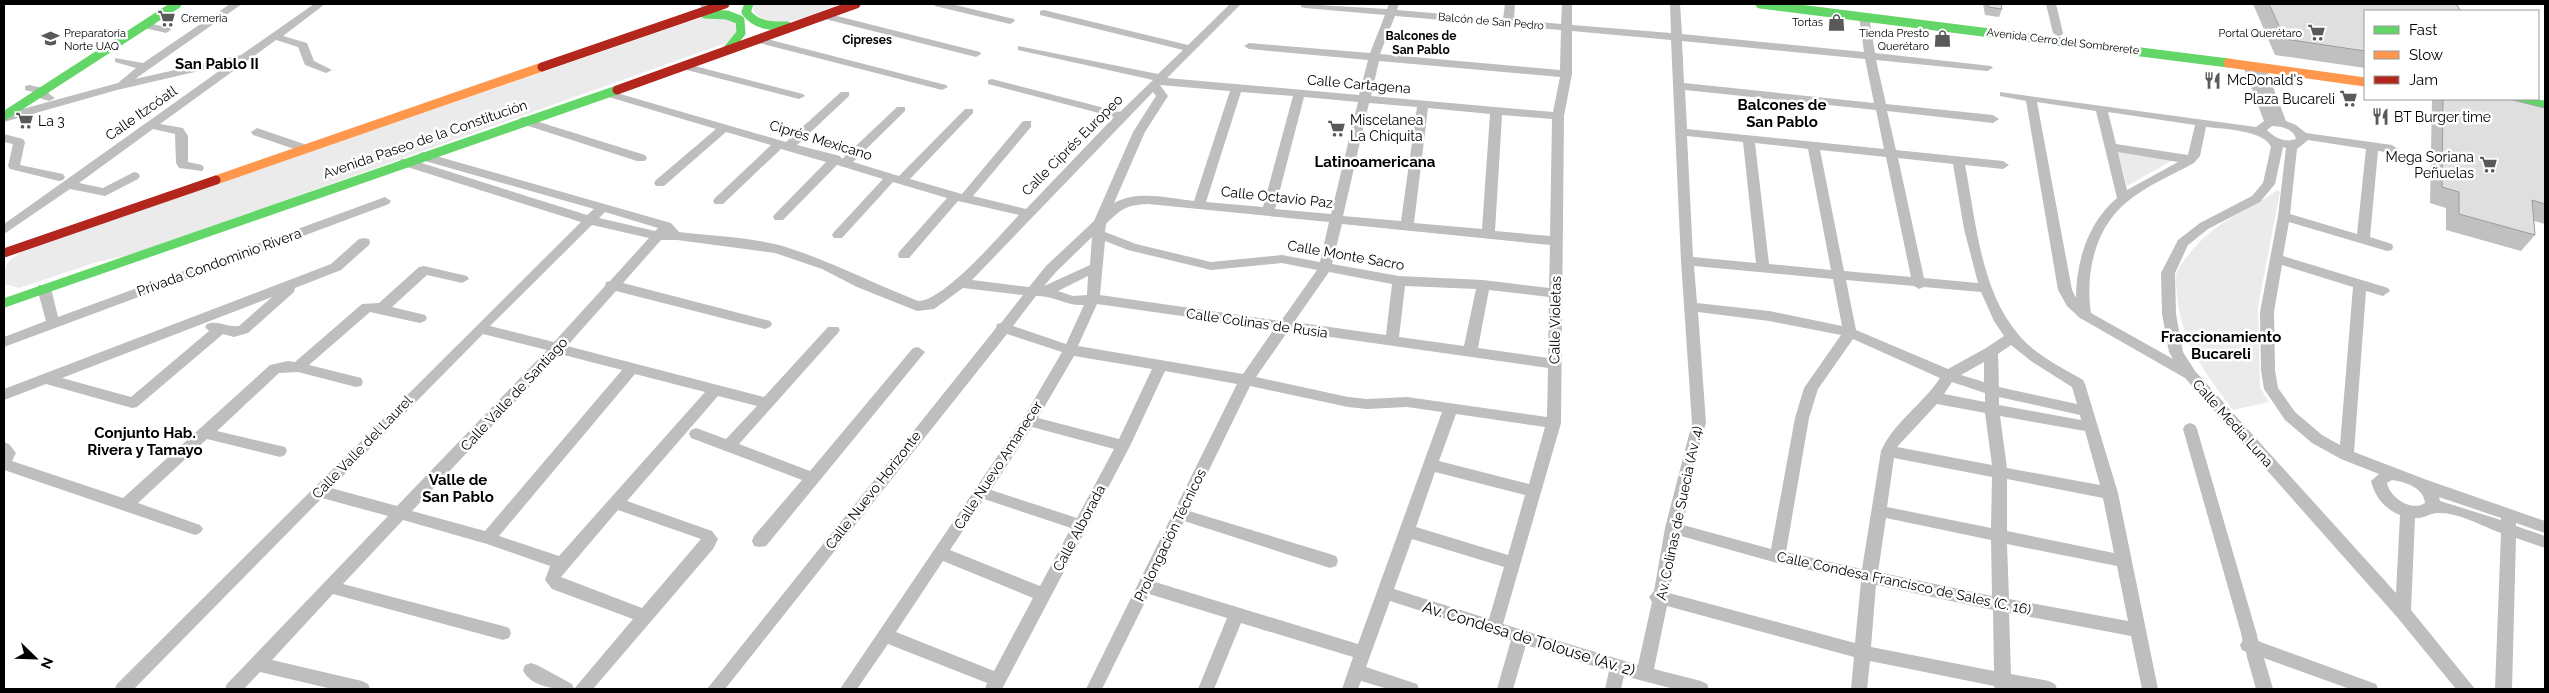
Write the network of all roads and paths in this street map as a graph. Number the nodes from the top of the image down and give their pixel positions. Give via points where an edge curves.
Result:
1 (160, 4) edge
2 (177, 4) edge
3 (237, 4) edge
4 (320, 4) edge
5 (725, 4) edge
6 (749, 4) edge
7 (856, 4) edge
8 (939, 4) edge
9 (1236, 4) edge
10 (1448, 4) edge
11 (1510, 4) edge
12 (1567, 4) edge
13 (1675, 4) edge
14 (1760, 4) edge
15 (1823, 4) edge
16 (2051, 4) edge
17 (1305, 5) edge
18 (706, 7) edge
19 (1393, 8) edge
20 (1862, 10) edge
21 (1044, 13) dead end
22 (692, 15) junction
23 (824, 16) junction
24 (1446, 16) junction
25 (1010, 21) dead end
26 (1508, 22) junction
27 (144, 25) junction
28 (798, 25) junction
29 (1566, 28) junction
30 (166, 30) dead end
31 (2058, 33) junction
32 (275, 36) junction
33 (1678, 37) junction
34 (759, 40) junction
35 (1249, 46) dead end
36 (1022, 48) dead end
37 (1190, 49) junction
38 (726, 52) junction
39 (976, 54) dead end
40 (248, 56) junction
41 (1374, 58) junction
42 (1870, 58) junction
43 (119, 60) dead end
44 (683, 66) junction
45 (146, 67) junction
46 (2255, 67) junction
47 (1987, 68) dead end
48 (194, 69) junction
49 (326, 70) dead end
50 (1566, 74) junction
51 (2364, 74) edge
52 (992, 82) dead end
53 (1157, 82) junction
54 (2364, 82) edge
55 (1679, 86) junction
56 (114, 87) junction
57 (942, 87) dead end
58 (29, 88) junction
59 (1236, 88) junction
60 (200, 90) junction
61 (43, 91) junction
62 (606, 93) junction
63 (845, 94) dead end
64 (1300, 94) junction
65 (2004, 94) dead end
66 (800, 96) dead end
67 (2031, 98) junction
68 (67, 100) junction
69 (1364, 100) junction
70 (2498, 100) edge
71 (4, 104) edge
72 (1423, 104) junction
73 (2545, 106) edge
74 (1882, 108) junction
75 (2101, 108) junction
76 (901, 109) dead end
77 (969, 111) dead end
78 (1496, 111) junction
79 (1122, 116) junction
80 (1558, 116) junction
81 (4, 117) edge
82 (1993, 119) dead end
83 (523, 122) junction
84 (2201, 122) junction
85 (1028, 124) dead end
86 (150, 125) junction
87 (2271, 125) junction
88 (724, 127) junction
89 (257, 132) dead end
90 (1682, 132) junction
91 (4, 138) edge
92 (1748, 139) junction
93 (2298, 140) junction
94 (2275, 141) junction
95 (785, 144) junction
96 (1813, 146) junction
97 (2110, 147) junction
98 (2372, 147) junction
99 (303, 148) junction
100 (2392, 150) dead end
101 (1891, 154) junction
102 (422, 156) junction
103 (641, 158) dead end
104 (1958, 160) junction
105 (2190, 160) junction
106 (841, 161) junction
107 (405, 162) junction
108 (2003, 165) dead end
109 (198, 168) dead end
110 (134, 176) dead end
111 (897, 179) junction
112 (63, 181) junction
113 (660, 183) dead end
114 (960, 197) junction
115 (2123, 199) junction
116 (385, 201) dead end
117 (719, 201) dead end
118 (1199, 205) junction
119 (602, 207) junction
120 (1268, 212) junction
121 (1027, 213) junction
122 (779, 216) dead end
123 (2284, 216) junction
124 (1337, 219) junction
125 (589, 220) junction
126 (1407, 226) junction
127 (1099, 227) junction
128 (4, 230) edge
129 (668, 233) junction
130 (1488, 234) junction
131 (838, 235) dead end
132 (2363, 240) junction
133 (1556, 241) junction
134 (364, 242) dead end
135 (24, 246) junction
136 (2387, 247) dead end
137 (4, 253) edge
138 (904, 255) dead end
139 (2277, 259) junction
140 (4, 260) edge
141 (1687, 261) junction
142 (1326, 267) junction
143 (1095, 268) junction
144 (1763, 268) junction
145 (1838, 275) junction
146 (462, 279) dead end
147 (1399, 281) junction
148 (961, 283) junction
149 (295, 284) junction
150 (1919, 284) junction
151 (2360, 284) junction
152 (611, 285) junction
153 (1483, 285) junction
154 (44, 288) junction
155 (1985, 288) junction
156 (2383, 291) dead end
157 (4, 292) edge
158 (1039, 292) junction
159 (1556, 293) junction
160 (1093, 299) junction
161 (4, 303) edge
162 (1690, 307) junction
163 (382, 308) junction
164 (2085, 315) junction
165 (420, 318) dead end
166 (195, 322) junction
167 (52, 324) junction
168 (765, 324) dead end
169 (1002, 327) junction
170 (1284, 327) junction
171 (480, 328) junction
172 (220, 330) junction
173 (833, 330) dead end
174 (1850, 332) junction
175 (2012, 337) junction
176 (4, 342) edge
177 (1392, 342) junction
178 (558, 347) junction
179 (1070, 350) junction
180 (918, 352) dead end
181 (1470, 352) junction
182 (1991, 352) junction
183 (1555, 364) junction
184 (1161, 365) junction
185 (298, 367) junction
186 (633, 367) junction
187 (2190, 374) junction
188 (1949, 375) junction
189 (45, 379) junction
190 (1246, 380) junction
191 (356, 382) dead end
192 (716, 389) junction
193 (1990, 390) junction
194 (4, 396) edge
195 (1934, 398) junction
196 (2022, 399) junction
197 (767, 403) junction
198 (1451, 408) junction
199 (1992, 409) junction
200 (2086, 410) junction
201 (2023, 415) junction
202 (1029, 421) junction
203 (1554, 423) junction
204 (2091, 427) junction
205 (2190, 429) dead end
206 (204, 433) junction
207 (696, 434) dead end
208 (729, 446) junction
209 (1123, 446) junction
210 (4, 448) edge
211 (1888, 450) junction
212 (280, 452) dead end
213 (2346, 455) junction
214 (4, 463) edge
215 (1430, 465) junction
216 (2000, 471) junction
217 (2399, 475) junction
218 (812, 478) junction
219 (2420, 483) junction
220 (320, 491) junction
221 (1534, 491) junction
222 (980, 492) junction
223 (2110, 493) junction
224 (615, 503) junction
225 (126, 505) junction
226 (2433, 506) junction
227 (2408, 510) junction
228 (1880, 511) junction
229 (1180, 514) junction
230 (400, 515) junction
231 (2509, 522) junction
232 (1080, 525) junction
233 (2545, 527) edge
234 (1674, 528) junction
235 (195, 529) dead end
236 (1407, 531) junction
237 (488, 538) junction
238 (1999, 538) junction
239 (760, 541) dead end
240 (2545, 542) edge
241 (940, 554) junction
242 (1777, 557) junction
243 (1330, 561) dead end
244 (1513, 562) junction
245 (2123, 562) junction
246 (562, 564) junction
247 (1870, 577) junction
248 (1145, 586) junction
249 (331, 587) junction
250 (1385, 593) junction
251 (1044, 595) junction
252 (1659, 597) junction
253 (2002, 605) junction
254 (2403, 612) junction
255 (1237, 613) junction
256 (644, 616) junction
257 (1494, 628) junction
258 (2137, 630) junction
259 (503, 633) dead end
260 (885, 635) junction
261 (1520, 636) junction
262 (2250, 646) junction
263 (1862, 652) junction
264 (1363, 653) junction
265 (258, 664) junction
266 (1618, 667) junction
267 (531, 670) dead end
268 (1356, 672) junction
269 (1644, 674) junction
270 (996, 685) edge
271 (2002, 685) edge
272 (133, 686) edge
273 (233, 689) edge
274 (362, 689) edge
275 (566, 689) edge
276 (583, 689) edge
277 (716, 689) edge
278 (848, 689) edge
279 (1094, 689) edge
280 (1206, 689) edge
281 (1350, 689) edge
282 (1411, 689) edge
283 (1505, 689) edge
284 (1613, 689) edge
285 (1701, 689) edge
286 (1858, 689) edge
287 (2049, 689) edge
288 (2150, 689) edge
289 (2264, 689) edge
290 (2370, 689) edge
291 (2466, 689) edge
292 (2504, 689) edge

1 - 58 street
2 - 27 street
3 - 45 street
4 - 32 street, Calle Itzcóatl
5 - 18 street
6 - 28 street via 747,14 756,22 775,26
7 - 23 street, Avenida Paseo de la Constitución
8 - 25 street
9 - 37 street, Calle Ciprés Europeo
10 - 24 street
11 - 26 street
12 - 29 street, Calle Violetas
13 - 33 street, Av. Colinas de Suecia (Av .4)
14 - 20 street, Avenida Cerro del Sombrerete
15 - 20 street, Avenida Cerro del Sombrerete
16 - 31 street
17 - 19 street, Balcón de San Pedro
18 - 22 street
19 - 24 street, Balcón de San Pedro
19 - 41 street
20 - 31 street, Avenida Cerro del Sombrerete
20 - 42 street
20 - 46 street, Avenida Cerro del Sombrerete
21 - 37 street
22 - 38 street via 722,14 741,21 743,32
22 - 99 street
23 - 28 street, Avenida Paseo de la Constitución
23 - 39 street
24 - 26 street, Balcón de San Pedro
26 - 29 street, Balcón de San Pedro
27 - 30 street
27 - 61 street
28 - 34 street, Avenida Paseo de la Constitución
29 - 33 street, Balcón de San Pedro
29 - 50 street, Calle Violetas
31 - 51 street, Avenida Cerro del Sombrerete
32 - 40 street, Calle Itzcóatl
32 - 49 street via 303,45 309,63
33 - 42 street, Balcón de San Pedro
33 - 55 street, Av. Colinas de Suecia (Av .4)
34 - 38 street, Avenida Paseo de la Constitución
34 - 57 street
35 - 41 street
36 - 53 street, Calle Cartagena
37 - 53 street, Calle Ciprés Europeo
38 - 44 street, Avenida Paseo de la Constitución
40 - 48 street
40 - 60 street, Calle Itzcóatl
41 - 50 street
41 - 69 street
42 - 47 street, Balcón de San Pedro
42 - 74 street
43 - 45 street
44 - 62 street, Avenida Paseo de la Constitución
44 - 66 street
45 - 56 street
46 - 54 street, Avenida Cerro del Sombrerete
46 - 87 street
48 - 56 street
48 - 60 street via 205,79
50 - 80 street, Calle Violetas
52 - 79 street
53 - 59 street, Calle Cartagena
53 - 79 street, Calle Ciprés Europeo
53 - 127 street via 1162,96 1139,132
55 - 74 street
55 - 90 street, Av. Colinas de Suecia (Av .4)
56 - 68 street
58 - 61 street
58 - 71 street
59 - 64 street, Calle Cartagena
59 - 118 street
60 - 86 street, Calle Itzcóatl
61 - 68 street via 44,96 52,100
61 - 81 street
62 - 83 street, Avenida Paseo de la Constitución
62 - 88 street, Ciprés Mexicano
63 - 95 street
64 - 69 street, Calle Cartagena
64 - 120 street
65 - 67 street
67 - 75 street
67 - 164 street via 2065,290 2072,303
68 - 81 street
69 - 72 street, Calle Cartagena
69 - 124 street
70 - 73 street
72 - 78 street, Calle Cartagena
72 - 126 street
74 - 82 street
74 - 101 street
75 - 84 street
75 - 97 street
76 - 106 street
77 - 111 street
78 - 80 street, Calle Cartagena
78 - 130 street
79 - 121 street, Calle Ciprés Europeo
80 - 133 street, Calle Violetas
83 - 102 street, Avenida Paseo de la Constitución
83 - 103 street
84 - 87 street
84 - 105 street via 2194,156
85 - 114 street
86 - 109 street via 179,131 183,165
86 - 112 street, Calle Itzcóatl
87 - 93 street via 2294,129
87 - 94 street
88 - 95 street, Ciprés Mexicano
88 - 113 street
89 - 99 street
90 - 92 street
90 - 141 street, Av. Colinas de Suecia (Av .4)
91 - 112 street via 19,142 14,166
92 - 96 street
92 - 144 street
93 - 94 street
93 - 98 street
93 - 123 street via 2290,149
94 - 187 street, Calle Media Luna via 2277,147 2269,184 2256,199 2204,226 2183,243 2168,273 2169,314 2176,352
95 - 106 street, Ciprés Mexicano
95 - 117 street
96 - 101 street
96 - 145 street
97 - 105 street
97 - 115 street
98 - 100 street
98 - 132 street
99 - 135 street
101 - 104 street
101 - 150 street
102 - 107 street, Avenida Paseo de la Constitución
102 - 119 street
104 - 108 street
104 - 155 street
105 - 115 street
106 - 111 street, Ciprés Mexicano
106 - 122 street
107 - 125 street
107 - 154 street, Avenida Paseo de la Constitución
110 - 112 street via 105,192
111 - 114 street, Ciprés Mexicano
111 - 131 street via 884,187
112 - 128 street, Calle Itzcóatl
114 - 121 street, Ciprés Mexicano
114 - 138 street
115 - 164 street via 2094,235 2081,298
116 - 167 street, Privada Condominio Rivera
118 - 120 street, Calle Octavio Paz
118 - 127 street, Calle Octavio Paz via 1128,201
119 - 125 street, Calle Valle del Laurel
119 - 129 street
120 - 124 street, Calle Octavio Paz
121 - 148 street, Calle Ciprés Europeo
123 - 132 street
123 - 139 street
124 - 126 street, Calle Octavio Paz
124 - 142 street
125 - 129 street
125 - 171 street, Calle Valle del Laurel
126 - 130 street, Calle Octavio Paz
127 - 142 street, Calle Monte Sacro via 1133,247 1211,266 1282,259
127 - 143 street, Calle Nuevo Amanecer
127 - 158 street, Calle Octavio Paz via 1051,269
129 - 148 street, Calle Ciprés Europeo via 776,249 827,266 917,306 930,306
129 - 152 street, Calle Valle de Santiago
130 - 133 street, Calle Octavio Paz
132 - 136 street
133 - 159 street, Calle Violetas
134 - 149 street via 340,265
135 - 137 street
135 - 140 street
139 - 151 street
139 - 213 street via 2267,312 2271,389 2290,416 2317,439
141 - 144 street
141 - 162 street, Av. Colinas de Suecia (Av .4)
142 - 147 street, Calle Monte Sacro
142 - 170 street, Prolongación Técnicos
143 - 158 street
143 - 160 street, Calle Nuevo Amanecer
144 - 145 street
145 - 150 street
145 - 174 street
146 - 163 street via 424,270
147 - 153 street, Calle Monte Sacro
147 - 177 street
148 - 158 street, Calle Colinas de Rusia
149 - 166 street
149 - 172 street via 243,330
150 - 155 street
151 - 156 street
151 - 213 street
152 - 168 street
152 - 178 street, Calle Valle de Santiago
153 - 159 street, Calle Monte Sacro
153 - 181 street
154 - 157 street
154 - 161 street, Avenida Paseo de la Constitución
154 - 167 street
155 - 175 street
158 - 160 street, Calle Colinas de Rusia via 1072,301
158 - 169 street, Calle Nuevo Horizonte
159 - 183 street, Calle Violetas
160 - 170 street, Calle Colinas de Rusia
160 - 179 street, Calle Nuevo Amanecer
162 - 174 street via 1775,316
162 - 234 street, Av. Colinas de Suecia (Av .4) via 1699,423
163 - 165 street
163 - 185 street via 371,307 359,312
164 - 187 street
166 - 172 street
166 - 189 street
167 - 176 street, Privada Condominio Rivera
169 - 179 street
169 - 277 street, Calle Nuevo Horizonte
170 - 177 street, Calle Colinas de Rusia
170 - 190 street, Prolongación Técnicos
171 - 178 street
171 - 220 street, Calle Valle del Laurel
172 - 189 street via 132,403
173 - 197 street
174 - 188 street
174 - 242 street via 1811,388 1802,418
175 - 182 street
175 - 200 street via 2043,363 2078,384
177 - 181 street, Calle Colinas de Rusia
178 - 186 street
178 - 230 street, Calle Valle de Santiago
179 - 184 street
179 - 202 street, Calle Nuevo Amanecer
180 - 218 street
181 - 183 street, Calle Colinas de Rusia
182 - 188 street
182 - 193 street
183 - 203 street, Calle Violetas
184 - 190 street
184 - 209 street, Calle Alborada
185 - 191 street
185 - 206 street via 281,367 268,374
186 - 192 street
186 - 237 street
187 - 254 street, Calle Media Luna
188 - 193 street
188 - 195 street
189 - 194 street
190 - 198 street via 1348,402 1407,402
190 - 229 street, Prolongación Técnicos
192 - 197 street
192 - 224 street
193 - 196 street
193 - 199 street
195 - 199 street
195 - 211 street
196 - 200 street
196 - 201 street
197 - 208 street
198 - 203 street
198 - 215 street
199 - 201 street
199 - 216 street
200 - 204 street
201 - 204 street
202 - 209 street
202 - 222 street, Calle Nuevo Amanecer
203 - 221 street, Calle Violetas
204 - 223 street
205 - 262 street
206 - 212 street
206 - 225 street
207 - 208 street
208 - 218 street
209 - 232 street, Calle Alborada
210 - 214 street via 9,453
211 - 216 street
211 - 228 street
213 - 217 street
214 - 225 street
215 - 221 street
215 - 236 street
216 - 223 street
216 - 238 street
217 - 219 street
217 - 227 street via 2383,476 2379,487 2389,500
218 - 239 street
219 - 226 street via 2431,495
219 - 231 street
220 - 230 street
220 - 272 street, Calle Valle del Laurel
221 - 244 street, Calle Violetas
222 - 232 street
222 - 241 street, Calle Nuevo Amanecer
223 - 245 street
224 - 246 street
224 - 256 street via 707,535 710,539
225 - 235 street
226 - 227 street via 2424,512
226 - 231 street
227 - 254 street
228 - 238 street
228 - 247 street
229 - 243 street
229 - 248 street, Prolongación Técnicos
230 - 237 street
230 - 249 street, Calle Valle de Santiago
231 - 233 street
231 - 240 street
231 - 292 street
232 - 251 street, Calle Alborada
234 - 242 street, Calle Condesa Francisco de Sales (C. 16)
234 - 252 street, Av. Colinas de Suecia (Av .4)
236 - 244 street
236 - 250 street
237 - 246 street
238 - 245 street
238 - 253 street
241 - 251 street
241 - 260 street, Calle Nuevo Amanecer
242 - 247 street, Calle Condesa Francisco de Sales (C. 16)
244 - 257 street, Calle Violetas
245 - 258 street
246 - 256 street via 554,573 553,580
247 - 253 street, Calle Condesa Francisco de Sales (C. 16)
247 - 263 street
248 - 255 street
248 - 279 street, Prolongación Técnicos
249 - 259 street
249 - 265 street, Calle Valle de Santiago
250 - 257 street, Av. Condesa de Tolouse (Av. 2)
250 - 264 street
251 - 270 street, Calle Alborada
252 - 263 street
252 - 269 street, Av. Colinas de Suecia (Av .4)
253 - 258 street, Calle Condesa Francisco de Sales (C. 16)
253 - 271 street
254 - 291 street, Calle Media Luna
255 - 264 street
255 - 280 street
256 - 276 street
257 - 261 street, Av. Condesa de Tolouse (Av. 2)
258 - 288 street
260 - 270 street
260 - 278 street, Calle Nuevo Amanecer
261 - 266 street, Av. Condesa de Tolouse (Av. 2)
261 - 283 street
262 - 289 street
262 - 290 street
263 - 271 street
263 - 286 street
264 - 268 street
265 - 273 street, Calle Valle de Santiago
265 - 274 street
266 - 269 street, Av. Condesa de Tolouse (Av. 2)
266 - 284 street
267 - 275 street
268 - 281 street
268 - 282 street
269 - 285 street, Av. Condesa de Tolouse (Av. 2)
271 - 287 street

